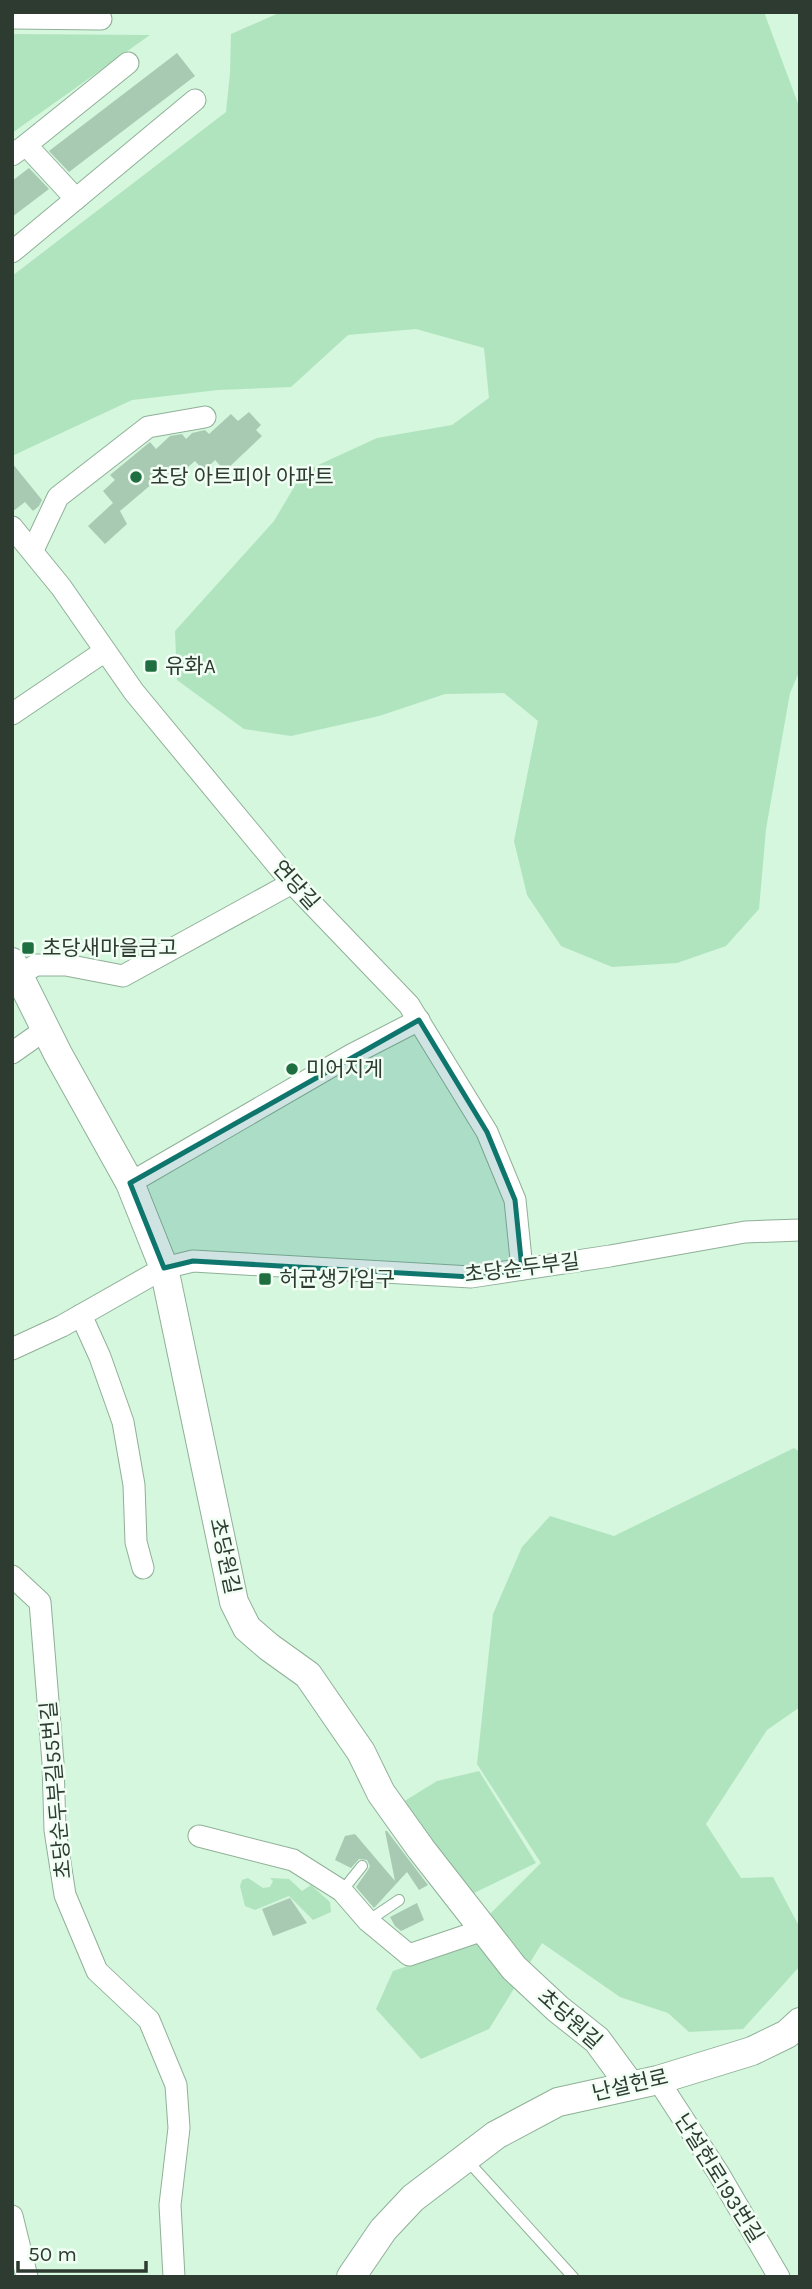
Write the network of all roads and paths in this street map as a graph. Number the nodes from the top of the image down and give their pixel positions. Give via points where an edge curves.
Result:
1 (12, 18) edge
2 (101, 19) dead end
3 (128, 63) dead end
4 (195, 100) dead end
5 (19, 150) edge
6 (76, 199) junction
7 (12, 252) edge
8 (205, 416) dead end
9 (12, 527) edge
10 (33, 550) junction
11 (105, 651) junction
12 (12, 714) edge
13 (292, 883) junction
14 (16, 969) edge
15 (419, 1020) junction
16 (46, 1029) junction
17 (12, 1053) edge
18 (130, 1183) junction
19 (800, 1230) edge
20 (164, 1268) junction
21 (522, 1269) junction
22 (81, 1315) junction
23 (12, 1349) edge
24 (143, 1568) dead end
25 (12, 1576) edge
26 (198, 1836) dead end
27 (362, 1866) dead end
28 (342, 1891) junction
29 (398, 1900) dead end
30 (369, 1921) junction
31 (483, 1930) junction
32 (800, 2022) edge
33 (658, 2080) junction
34 (630, 2085) junction
35 (465, 2157) junction
36 (12, 2216) edge
37 (25, 2267) edge
38 (174, 2277) edge
39 (351, 2277) edge
40 (573, 2277) edge
41 (779, 2277) edge

1 - 2 street
3 - 5 street
4 - 6 street
5 - 6 street
6 - 7 street
8 - 10 street via 148,427 128,442 58,497
9 - 10 street, 연당길
10 - 11 street, 연당길
11 - 12 street
11 - 13 street, 연당길
13 - 14 street via 123,976 66,965
13 - 15 street, 연당길
14 - 16 street, 초당원길
15 - 18 street
15 - 21 street, 연당길 via 487,1132 515,1200
16 - 17 street
16 - 18 street, 초당원길
18 - 20 street, 초당원길
19 - 21 street, 초당순두부길 via 745,1232
20 - 21 street, 초당순두부길 via 193,1261 471,1277
20 - 22 street, 초당순두부길
20 - 31 street, 초당원길 via 234,1602 247,1628 308,1675 361,1752 382,1793
22 - 23 street, 초당순두부길
22 - 24 street via 123,1422
25 - 38 street, 초당순두부길55번길 via 40,1602 55,1830 65,1895 97,1971 149,2020 176,2085 179,2128 170,2205
26 - 28 street via 293,1860
27 - 28 lane
28 - 30 street
29 - 30 lane
30 - 31 street via 409,1955
31 - 34 street, 초당원길 via 514,1968 597,2040
32 - 33 street, 난설헌로 via 752,2052
33 - 34 street, 난설헌로
33 - 41 street, 난설헌로193번길
34 - 35 street, 난설헌로 via 558,2102
35 - 39 street, 난설헌로 via 413,2197
35 - 40 lane
36 - 37 street

